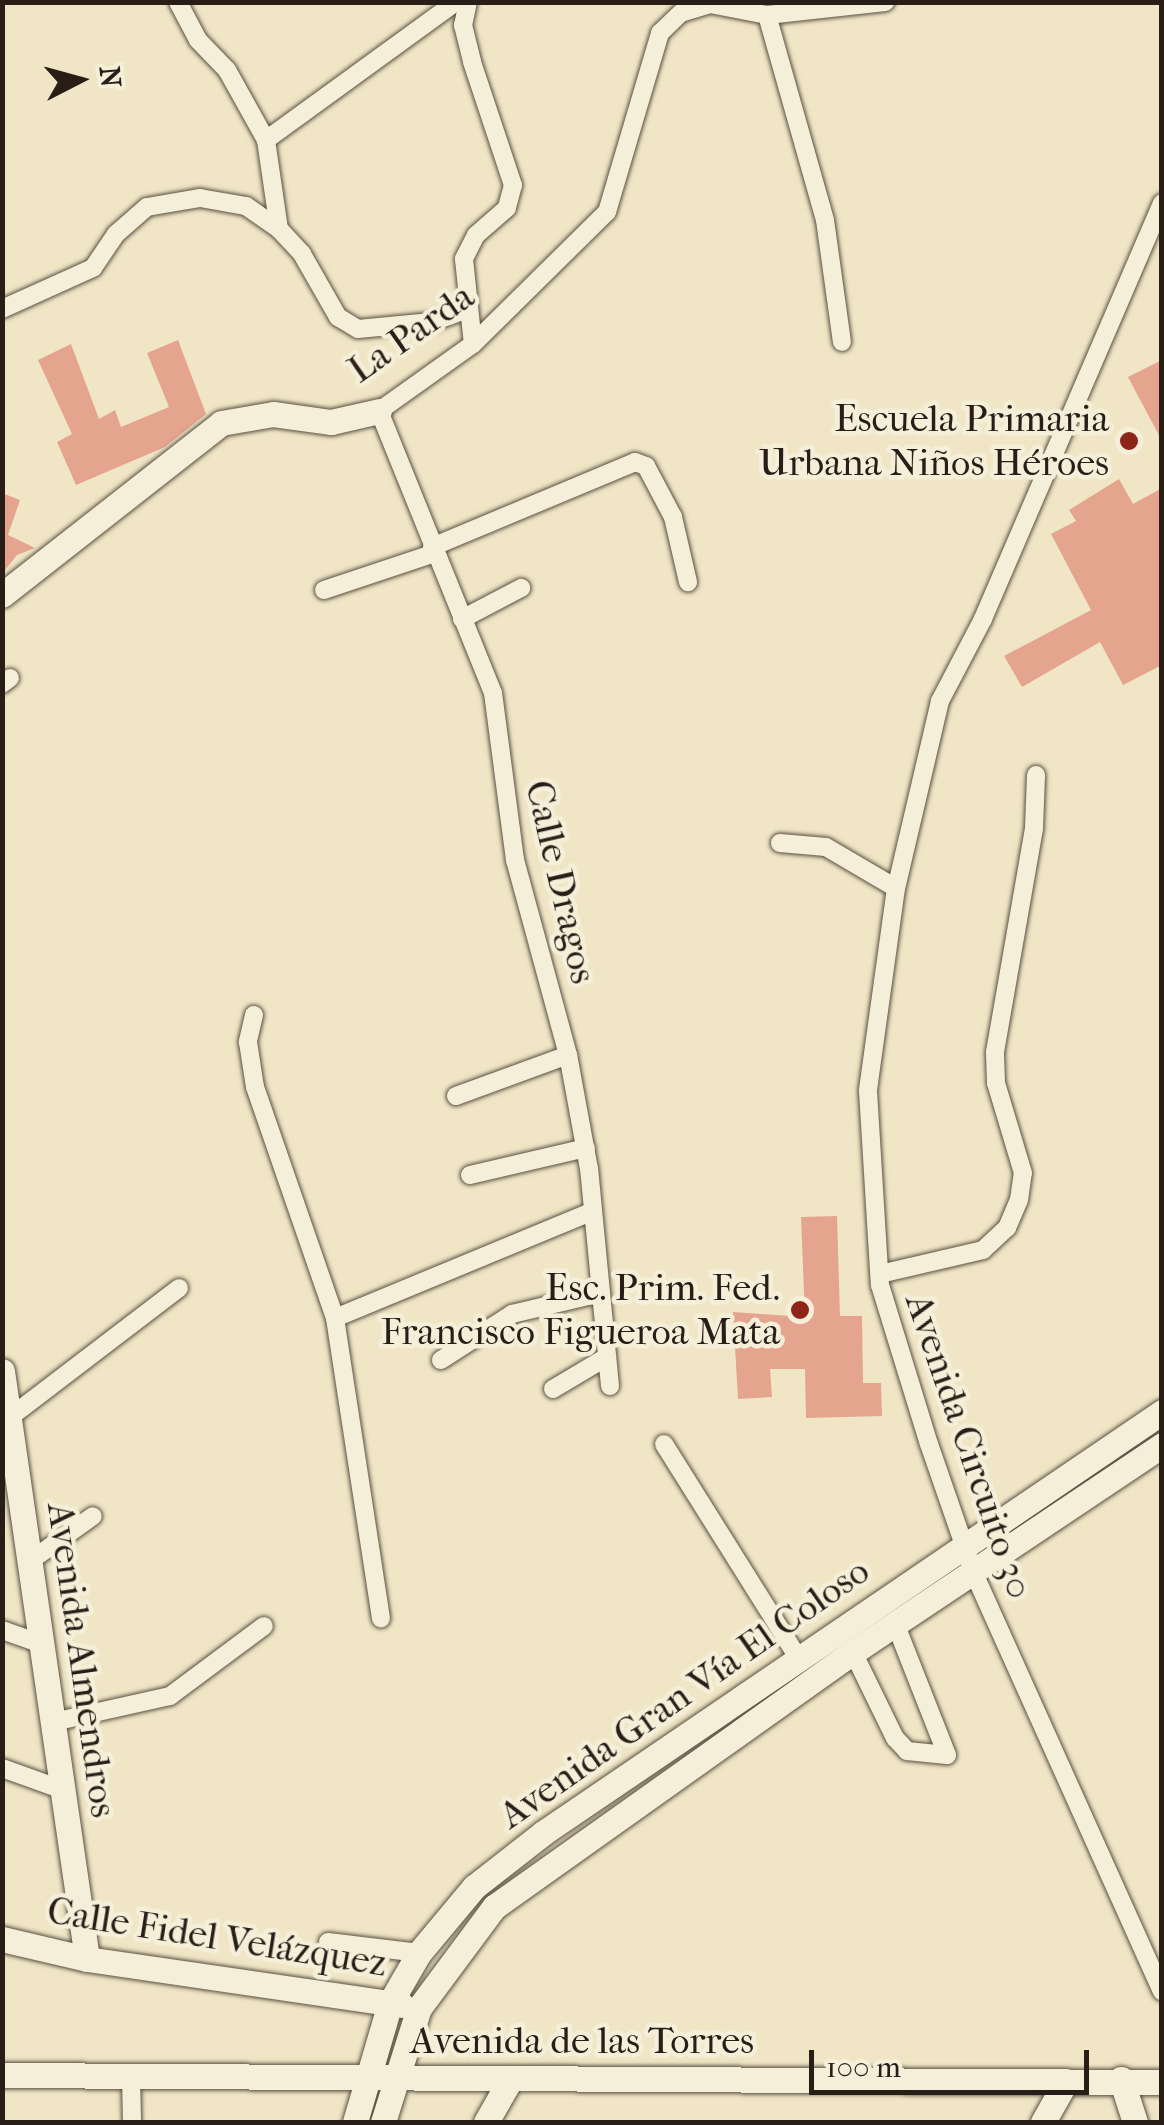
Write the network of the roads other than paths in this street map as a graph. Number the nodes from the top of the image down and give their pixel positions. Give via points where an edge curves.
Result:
1 (178, 2) edge
2 (456, 2) edge
3 (468, 2) edge
4 (885, 2) edge
5 (768, 15) junction
6 (266, 140) junction
7 (1162, 203) edge
8 (279, 229) junction
9 (2, 309) edge
10 (465, 310) junction
11 (842, 342) dead end
12 (473, 344) junction
13 (379, 411) junction
14 (434, 550) junction
15 (688, 582) dead end
16 (522, 588) dead end
17 (324, 590) dead end
18 (2, 595) edge
19 (462, 619) junction
20 (1036, 775) dead end
21 (780, 843) dead end
22 (896, 888) junction
23 (254, 1014) dead end
24 (568, 1054) junction
25 (456, 1096) dead end
26 (586, 1148) junction
27 (470, 1175) dead end
28 (593, 1211) junction
29 (880, 1274) junction
30 (180, 1288) dead end
31 (601, 1293) junction
32 (335, 1318) junction
33 (606, 1356) junction
34 (441, 1360) dead end
35 (2, 1371) edge
36 (610, 1386) dead end
37 (553, 1389) dead end
38 (1162, 1412) edge
39 (9, 1418) junction
40 (664, 1444) dead end
41 (1162, 1446) edge
42 (93, 1516) dead end
43 (962, 1546) junction
44 (30, 1560) junction
45 (972, 1571) junction
46 (381, 1619) dead end
47 (895, 1623) junction
48 (264, 1626) dead end
49 (2, 1630) edge
50 (42, 1644) junction
51 (853, 1652) junction
52 (800, 1658) junction
53 (53, 1722) junction
54 (2, 1768) edge
55 (63, 1790) junction
56 (2, 1939) edge
57 (328, 1942) dead end
58 (419, 1954) junction
59 (88, 1960) junction
60 (1162, 1990) edge
61 (390, 2003) junction
62 (419, 2008) junction
63 (2, 2076) edge
64 (365, 2076) junction
65 (131, 2077) junction
66 (393, 2077) junction
67 (1120, 2079) junction
68 (510, 2080) junction
69 (1066, 2081) junction
70 (1162, 2082) edge
71 (132, 2122) edge
72 (355, 2122) edge
73 (382, 2122) edge
74 (486, 2122) edge
75 (1044, 2122) edge
76 (1135, 2122) edge

1 - 6 street
2 - 6 street
3 - 10 street via 463,25 513,196 464,258
4 - 5 street
5 - 11 street via 825,220
5 - 12 street, La Parda via 710,4 682,12 660,32 608,212
6 - 8 street
7 - 22 street, Avenida Circuito 30 via 983,618 940,700
8 - 9 street via 246,206 200,198 147,207 116,234 93,268
8 - 10 street via 302,254 338,317 358,329 414,326
10 - 12 street
12 - 13 street, La Parda
13 - 14 street, Calle Dragos
13 - 18 main road, La Parda via 331,422 260,414 221,423
14 - 15 street via 635,462 646,466 672,518
14 - 17 street
14 - 19 street, Calle Dragos
16 - 19 street
19 - 24 street, Calle Dragos via 492,693 516,860
20 - 29 street via 1034,828 994,1052 996,1083 1023,1173 1019,1200 1007,1228 983,1250
21 - 22 street via 826,848
22 - 29 street, Avenida Circuito 30 via 868,1091
23 - 32 street via 248,1042 255,1087
24 - 25 street
24 - 26 street, Calle Dragos
26 - 27 street
26 - 28 street, Calle Dragos
28 - 31 street, Calle Dragos
28 - 32 street
29 - 43 street, Avenida Circuito 30
30 - 39 street
31 - 33 street, Calle Dragos
31 - 34 street via 512,1314
32 - 46 street
33 - 36 street, Calle Dragos
33 - 37 street
35 - 39 main road, Avenida Almendros
38 - 43 main road, Avenida Gran Vía El Coloso
39 - 44 main road, Avenida Almendros
40 - 52 street
41 - 45 main road, Avenida Gran Vía El Coloso
42 - 44 street
43 - 45 street, Avenida Circuito 30
43 - 52 main road, Avenida Gran Vía El Coloso
44 - 50 main road, Avenida Almendros
45 - 47 main road, Avenida Gran Vía El Coloso
45 - 60 street, Avenida Circuito 30
47 - 51 main road, Avenida Gran Vía El Coloso
47 - 51 street via 947,1755 908,1751 895,1738
48 - 53 street via 170,1696
49 - 50 street
50 - 53 main road, Avenida Almendros
51 - 62 main road, Avenida Gran Vía El Coloso via 494,1907
52 - 58 main road, Avenida Gran Vía El Coloso via 543,1833 474,1887
53 - 55 main road, Avenida Almendros
54 - 55 street
55 - 59 main road, Avenida Almendros
56 - 59 main road, Calle Fidel Velázquez
57 - 58 street
58 - 61 main road, Avenida Gran Vía El Coloso
59 - 61 main road, Calle Fidel Velázquez
61 - 62 main road, Calle Fidel Velázquez
61 - 64 main road, Avenida Gran Vía El Coloso
62 - 66 main road, Avenida Gran Vía El Coloso
63 - 65 main road, Avenida de las Torres
64 - 65 main road, Avenida de las Torres
64 - 66 main road, Avenida de las Torres
64 - 72 main road, Avenida Gran Vía El Coloso
65 - 71 street
66 - 68 main road, Avenida de las Torres
66 - 73 main road, Avenida Gran Vía El Coloso
67 - 69 main road, Avenida de las Torres
67 - 70 main road, Avenida de las Torres
67 - 76 main road
68 - 69 main road, Avenida de las Torres
68 - 74 main road
69 - 75 main road

